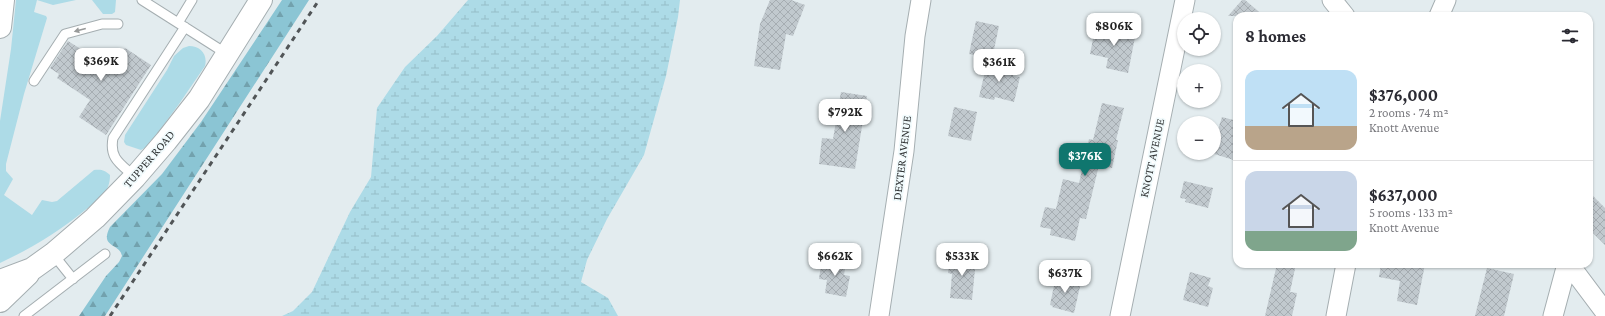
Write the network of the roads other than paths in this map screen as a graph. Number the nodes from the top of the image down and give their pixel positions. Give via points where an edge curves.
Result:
1 (3, 0) edge
2 (142, 0) edge
3 (192, 0) edge
4 (261, 0) edge
5 (922, 0) edge
6 (1185, 0) edge
7 (1332, 0) edge
8 (1446, 0) edge
9 (1342, 12) edge
10 (1441, 12) edge
11 (118, 24) dead end
12 (182, 25) junction
13 (0, 27) edge
14 (228, 54) junction
15 (34, 82) dead end
16 (136, 177) junction
17 (53, 254) junction
18 (105, 254) dead end
19 (1345, 268) edge
20 (1567, 268) edge
21 (1571, 268) edge
22 (32, 270) junction
23 (73, 278) junction
24 (0, 281) edge
25 (0, 301) edge
26 (1605, 312) edge
27 (24, 316) edge
28 (879, 316) edge
29 (1120, 316) edge
30 (1336, 316) edge
31 (1553, 316) edge

1 - 13 main road
2 - 12 lane
3 - 12 lane
4 - 14 main road, TUPPER ROAD
5 - 28 street, DEXTER AVENUE via 915,36 904,151
6 - 29 street, KNOTT AVENUE
7 - 9 street
8 - 10 street
11 -> 15 lane via 102,24 65,34
12 - 14 lane
12 - 16 lane via 113,138 114,157
14 - 16 main road, TUPPER ROAD via 199,99
16 - 17 main road, TUPPER ROAD via 100,214
17 - 22 main road, TUPPER ROAD
17 - 23 lane
18 - 23 lane
19 - 30 street
20 - 31 street
21 - 26 street
22 - 24 main road, TUPPER ROAD
22 - 25 main road
23 - 27 lane

